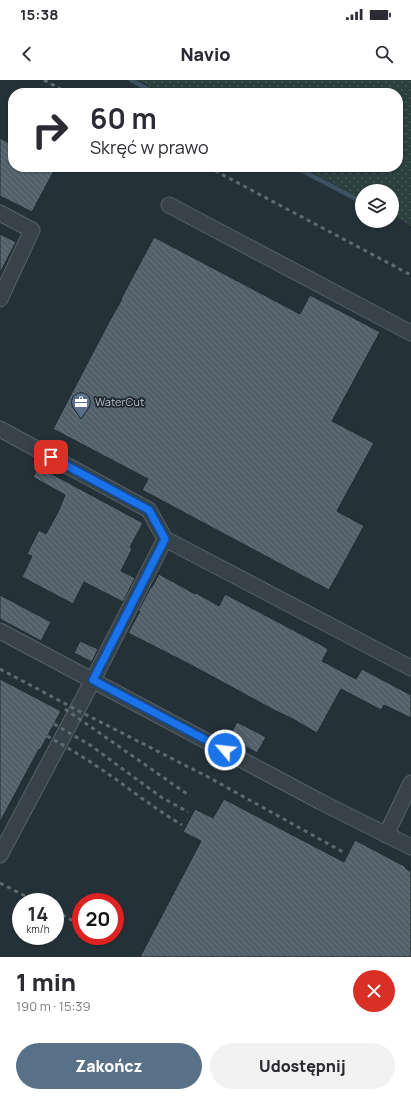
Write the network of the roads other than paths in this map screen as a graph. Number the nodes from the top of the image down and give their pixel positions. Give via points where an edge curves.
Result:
1 (169, 205) dead end
2 (0, 213) edge
3 (0, 298) edge
4 (411, 333) edge
5 (0, 429) edge
6 (165, 539) junction
7 (0, 630) edge
8 (411, 668) edge
9 (93, 680) junction
10 (411, 783) edge
11 (386, 834) junction
12 (411, 847) edge
13 (0, 855) edge

1 - 4 lane
2 - 3 lane via 32,230
5 - 6 lane via 149,510
6 - 8 lane
6 - 9 lane
7 - 9 lane
9 - 11 lane
9 - 13 lane
10 - 11 lane
11 - 12 lane

